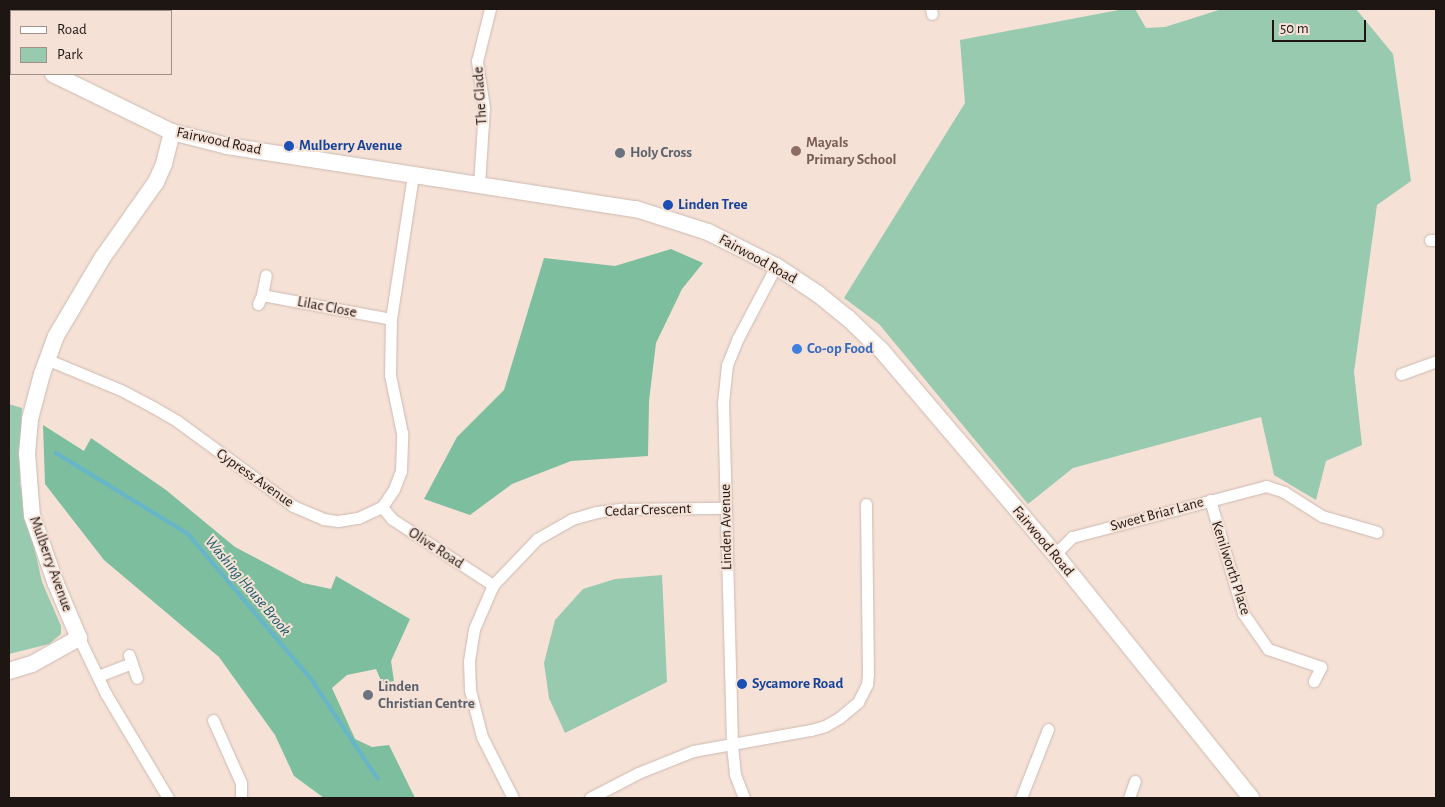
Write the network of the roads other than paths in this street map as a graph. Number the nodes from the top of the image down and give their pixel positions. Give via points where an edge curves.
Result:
1 (490, 9) edge
2 (55, 75) edge
3 (172, 132) junction
4 (414, 175) junction
5 (479, 185) junction
6 (776, 266) junction
7 (266, 275) dead end
8 (392, 320) junction
9 (46, 358) junction
10 (1436, 361) edge
11 (1401, 374) dead end
12 (1210, 500) junction
13 (866, 504) dead end
14 (382, 507) junction
15 (726, 508) junction
16 (1377, 532) dead end
17 (1055, 554) junction
18 (493, 585) junction
19 (75, 630) junction
20 (9, 671) edge
21 (98, 676) junction
22 (137, 678) dead end
23 (1314, 681) dead end
24 (213, 720) dead end
25 (1048, 730) dead end
26 (732, 743) junction
27 (1134, 781) dead end
28 (168, 798) edge
29 (241, 798) edge
30 (513, 798) edge
31 (590, 798) edge
32 (744, 798) edge
33 (1021, 798) edge
34 (1129, 798) edge
35 (1251, 798) edge

1 - 5 street, The Glade via 477,61 484,108
2 - 3 street, Fairwood Road
3 - 4 street, Fairwood Road via 228,146
3 - 9 street, Mulberry Avenue via 156,182 66,316
4 - 5 street, Fairwood Road
4 - 8 street
5 - 6 street, Fairwood Road via 636,209 708,232
6 - 15 street, Linden Avenue via 727,365 723,404
6 - 17 street, Fairwood Road via 826,300 882,351
7 - 8 street, Lilac Close via 260,300
8 - 14 street via 390,375 403,454 399,477
9 - 14 street, Cypress Avenue via 153,407 293,506 323,519 338,521 358,518
9 - 19 street, Mulberry Avenue via 30,419 29,489 36,530
10 - 11 street
12 - 16 street, Sweet Briar Lane via 1266,486 1284,492 1322,516
12 - 17 street, Sweet Briar Lane via 1072,537
12 - 23 street, Kenilworth Place via 1243,613 1268,650 1321,667
13 - 26 street via 868,674 864,693 851,709 825,726
14 - 18 street, Olive Road via 392,520
15 - 18 street, Cedar Crescent via 622,509 572,519 537,539
15 - 26 street, Linden Avenue
17 - 35 street, Fairwood Road
18 - 30 street, Cedar Crescent via 474,628 469,661 470,690 482,737
19 - 20 street via 32,664
19 - 21 street, Mulberry Avenue
21 - 22 street via 131,659
21 - 28 street, Mulberry Avenue
24 - 29 street via 241,783
25 - 33 street
26 - 31 street via 693,751 638,773
26 - 32 street, Linden Avenue via 735,774
27 - 34 street

